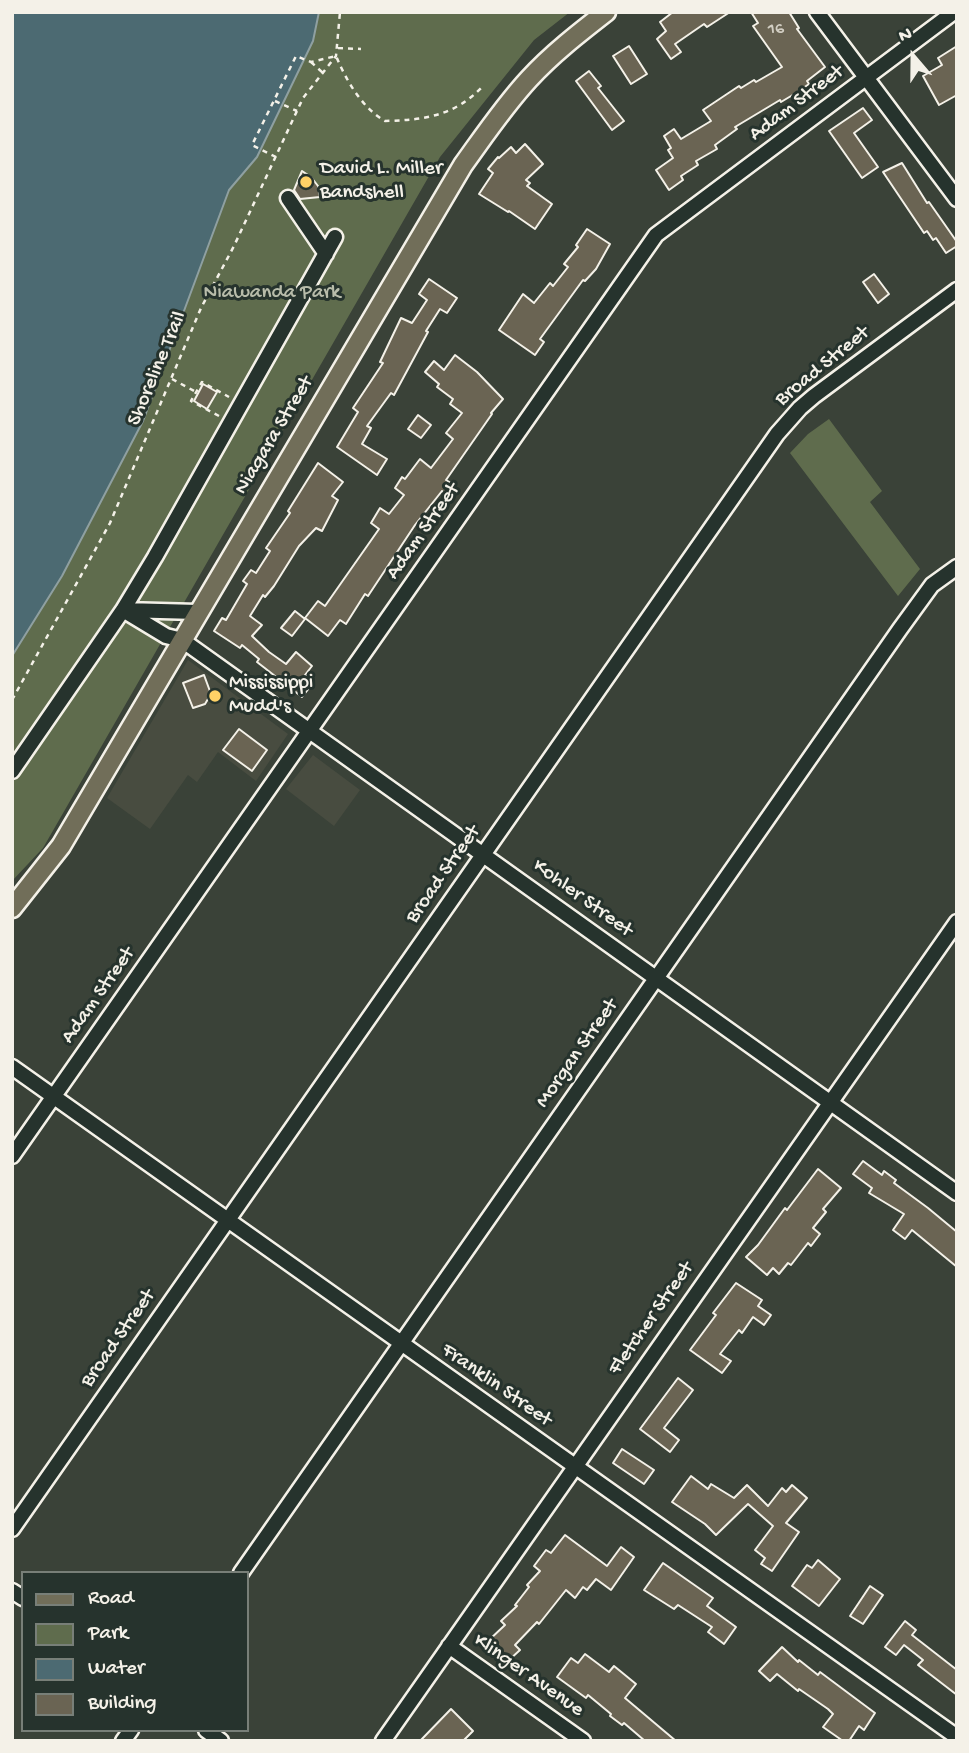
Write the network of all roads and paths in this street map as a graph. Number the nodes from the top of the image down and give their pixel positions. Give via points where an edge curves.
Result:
1 (340, 12) edge
2 (606, 12) edge
3 (817, 12) edge
4 (954, 12) edge
5 (338, 48) junction
6 (361, 49) dead end
7 (336, 56) junction
8 (311, 62) junction
9 (323, 73) junction
10 (866, 78) junction
11 (483, 86) dead end
12 (275, 101) junction
13 (297, 111) junction
14 (276, 158) junction
15 (288, 198) dead end
16 (957, 199) edge
17 (335, 237) dead end
18 (326, 254) junction
19 (957, 289) edge
20 (172, 379) junction
21 (196, 392) junction
22 (241, 404) junction
23 (231, 422) junction
24 (957, 567) edge
25 (123, 610) junction
26 (197, 612) junction
27 (183, 640) junction
28 (12, 700) edge
29 (310, 731) junction
30 (12, 771) edge
31 (484, 855) junction
32 (12, 908) edge
33 (957, 922) edge
34 (657, 979) junction
35 (12, 1068) edge
36 (53, 1097) junction
37 (830, 1102) junction
38 (12, 1156) edge
39 (957, 1193) edge
40 (227, 1221) junction
41 (401, 1345) junction
42 (575, 1466) junction
43 (12, 1529) edge
44 (243, 1571) edge
45 (449, 1646) junction
46 (957, 1737) edge
47 (383, 1741) edge
48 (583, 1741) edge

1 - 5 path, Shoreline Trail
2 - 26 main road, Niagara Street via 530,78 463,165
3 - 10 street
4 - 10 street, Adam Street
5 - 6 path
5 - 7 path, Shoreline Trail
7 - 8 path
7 - 9 path, Shoreline Trail
7 - 11 path via 364,103 385,121 444,115 471,100
8 - 9 path
8 - 12 path via 296,56
9 - 13 path, Shoreline Trail
10 - 16 street
10 - 29 street, Adam Street via 656,235
12 - 13 path
12 - 14 path via 253,145
13 - 14 path, Shoreline Trail
14 - 20 path, Shoreline Trail via 201,308
15 - 18 street
17 - 18 street
18 - 22 street
19 - 31 street, Broad Street via 814,396 777,435
20 - 21 path
20 - 28 path, Shoreline Trail via 110,523
21 - 22 path via 202,382
21 - 23 path via 191,401
22 - 23 street
23 - 25 street
24 - 34 street, Morgan Street via 932,586
25 - 26 street
25 - 27 street, Kohler Street via 166,636
25 - 30 street
26 - 27 main road, Niagara Street
27 - 29 street, Kohler Street
27 - 32 main road, Niagara Street via 61,846
29 - 31 street, Kohler Street
29 - 36 street, Adam Street
31 - 34 street, Kohler Street
31 - 40 street, Broad Street
33 - 37 street, Fletcher Street
34 - 37 street, Kohler Street
34 - 41 street, Morgan Street
35 - 36 street, Franklin Street
36 - 38 street, Adam Street
36 - 40 street, Franklin Street
37 - 39 street, Kohler Street
37 - 42 street, Fletcher Street
40 - 41 street, Franklin Street
40 - 43 street, Broad Street
41 - 42 street, Franklin Street
41 - 44 street, Morgan Street
42 - 45 street, Fletcher Street
42 - 46 street, Franklin Street
45 - 47 street, Fletcher Street
45 - 48 street, Klinger Avenue

